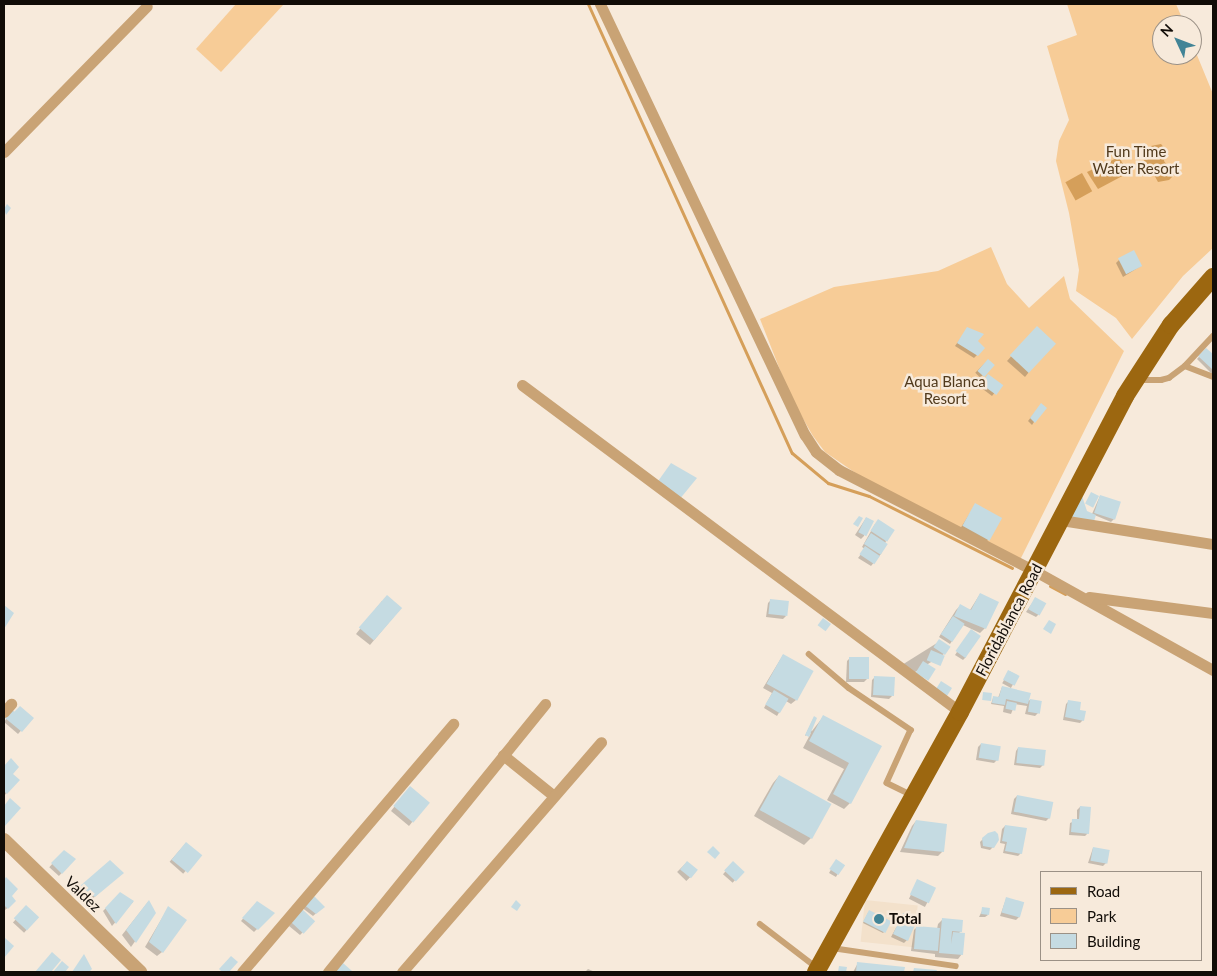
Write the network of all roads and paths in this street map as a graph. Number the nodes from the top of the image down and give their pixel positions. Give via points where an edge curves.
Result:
1 (600, 4) edge
2 (146, 6) dead end
3 (4, 152) edge
4 (1213, 277) edge
5 (1213, 336) edge
6 (1185, 366) junction
7 (1213, 377) edge
8 (1135, 380) junction
9 (522, 385) dead end
10 (1061, 520) junction
11 (1213, 544) edge
12 (1035, 571) junction
13 (1081, 596) junction
14 (1213, 613) edge
15 (809, 654) dead end
16 (1213, 670) edge
17 (544, 704) dead end
18 (960, 712) junction
19 (454, 724) dead end
20 (601, 742) dead end
21 (503, 755) junction
22 (554, 796) junction
23 (914, 797) junction
24 (4, 840) edge
25 (760, 924) dead end
26 (830, 948) junction
27 (956, 966) dead end
28 (817, 970) edge
29 (140, 972) edge
30 (242, 972) edge
31 (328, 972) edge
32 (402, 972) edge

1 - 12 street via 805,435 816,452 839,470
2 - 3 street
4 - 8 main road, Floridablanca Road via 1171,325
5 - 6 lane
6 - 7 lane
6 - 8 lane via 1169,378
8 - 10 main road, Floridablanca Road
9 - 18 street
10 - 11 street
10 - 12 main road, Floridablanca Road
12 - 13 street
12 - 18 main road, Floridablanca Road
13 - 14 street
13 - 16 street
15 - 23 lane via 849,688 910,730 887,783
17 - 21 street
18 - 23 main road, Floridablanca Road
19 - 30 street
20 - 22 street
21 - 22 street
21 - 31 street
22 - 32 street
23 - 26 main road, Floridablanca Road
24 - 29 street, Valdez
25 - 28 lane
26 - 27 lane
26 - 28 main road, Floridablanca Road

